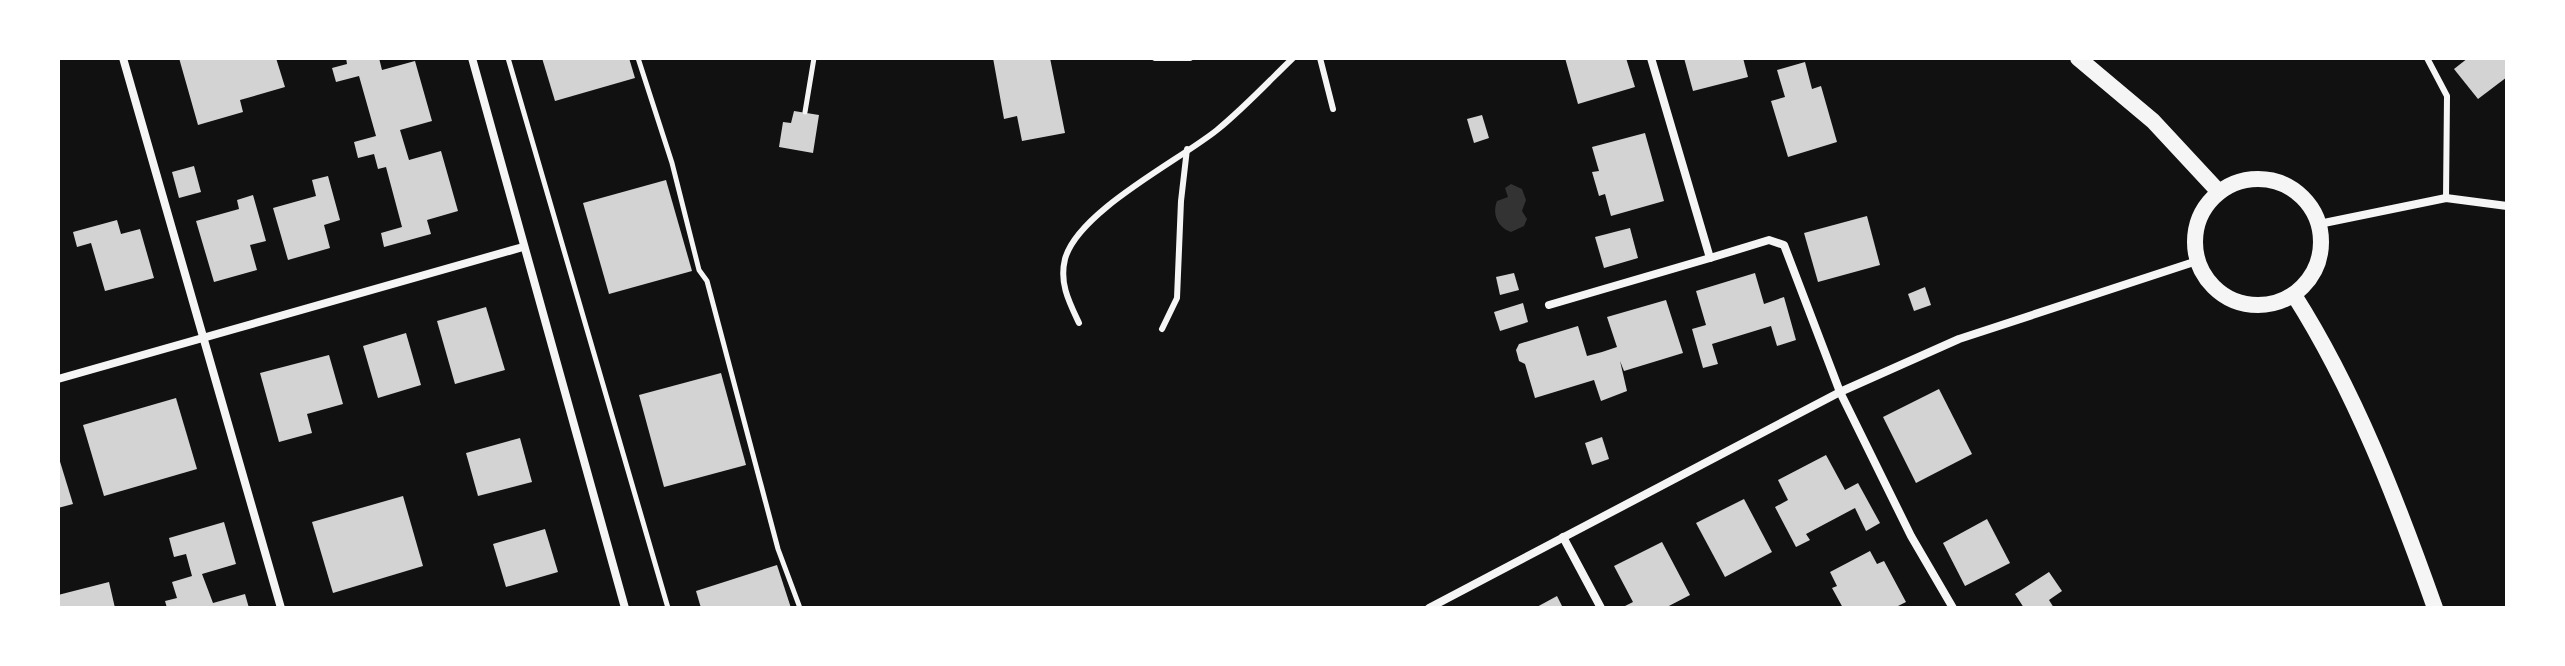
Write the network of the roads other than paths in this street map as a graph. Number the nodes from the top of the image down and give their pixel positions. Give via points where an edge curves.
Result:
1 (123, 58) edge
2 (472, 58) edge
3 (1155, 58) edge
4 (1190, 58) edge
5 (1293, 58) edge
6 (1320, 58) edge
7 (1651, 58) edge
8 (2078, 58) edge
9 (2427, 58) edge
10 (1333, 109) dead end
11 (1187, 149) junction
12 (2219, 192) junction
13 (2446, 198) junction
14 (2507, 206) edge
15 (2319, 224) junction
16 (523, 247) junction
17 (1710, 258) junction
18 (2197, 261) junction
19 (2294, 295) junction
20 (1549, 305) dead end
21 (1079, 323) dead end
22 (1162, 329) dead end
23 (203, 338) junction
24 (58, 379) edge
25 (1840, 392) junction
26 (1563, 537) junction
27 (281, 608) edge
28 (625, 608) edge
29 (1429, 608) edge
30 (1601, 608) edge
31 (1953, 608) edge
32 (2435, 608) edge

1 - 23 street
2 - 16 street
3 - 4 lane
5 - 11 lane via 1216,131
6 - 10 lane
7 - 17 street
8 - 12 main road via 2153,121
9 - 13 lane via 2447,96
11 - 21 lane via 1154,170 1074,240 1062,278
11 - 22 lane via 1177,298
12 - 15 main road via 2245,180 2276,182 2300,195
12 - 18 main road via 2197,224
13 - 14 street
13 - 15 street
15 - 19 main road via 2319,260 2312,277
16 - 23 street
16 - 28 street
17 - 20 street
17 - 25 street via 1769,240 1784,245
18 - 19 main road via 2210,284 2234,301 2262,306
18 - 25 street via 1959,339
19 - 32 main road via 2322,338 2395,500
23 - 24 street
23 - 27 street
25 - 26 street
25 - 31 street
26 - 29 street
26 - 30 street

